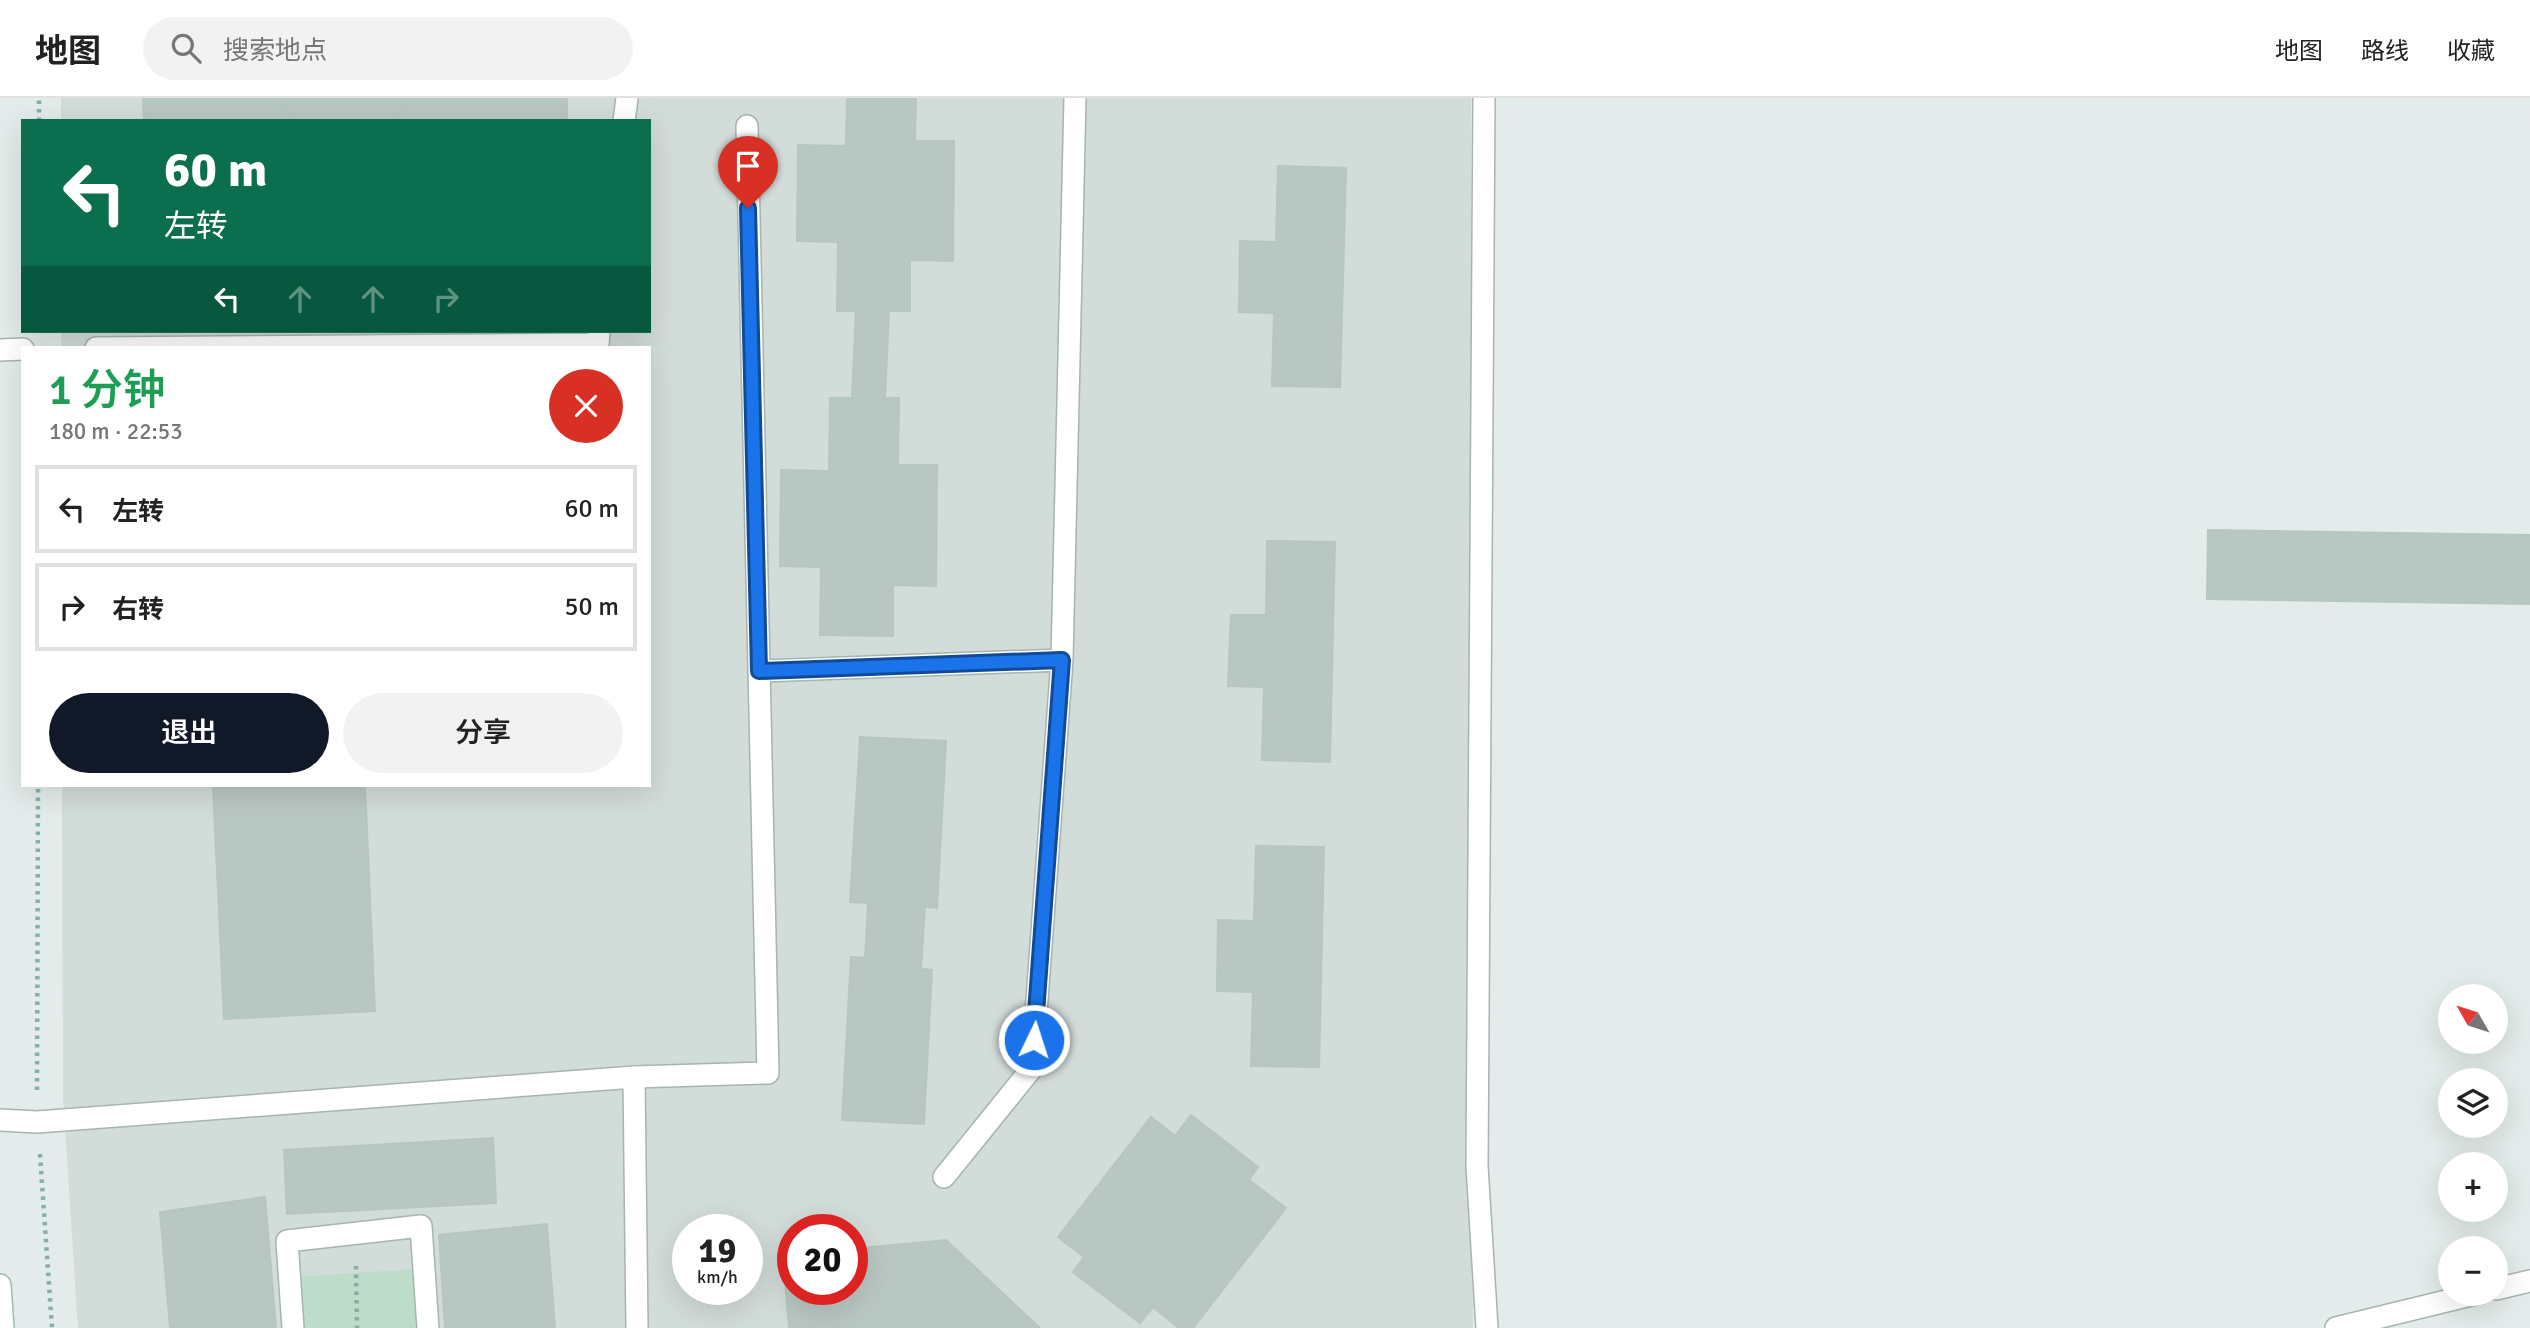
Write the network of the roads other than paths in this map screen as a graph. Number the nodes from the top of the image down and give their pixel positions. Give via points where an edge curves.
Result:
1 (627, 98) edge
2 (1075, 98) edge
3 (1484, 98) edge
4 (624, 119) edge
5 (747, 126) dead end
6 (600, 333) edge
7 (347, 346) edge
8 (21, 349) edge
9 (0, 350) edge
10 (1062, 660) junction
11 (759, 671) junction
12 (634, 1077) junction
13 (0, 1121) edge
14 (944, 1177) dead end
15 (2530, 1281) edge
16 (0, 1285) edge
17 (2508, 1286) edge
18 (2438, 1303) edge
19 (3, 1328) edge
20 (293, 1328) edge
21 (428, 1328) edge
22 (637, 1328) edge
23 (1487, 1328) edge
24 (2336, 1328) edge

1 - 4 street
2 - 10 street
3 - 23 street via 1477,1166
5 - 11 street
6 - 7 street via 598,344
8 - 9 street
10 - 11 street
10 - 14 street via 1032,1068
11 - 12 street via 768,1073
12 - 13 street via 37,1122
12 - 22 street
15 - 17 street
16 - 19 street
18 - 24 street
20 - 21 street via 287,1241 421,1226

